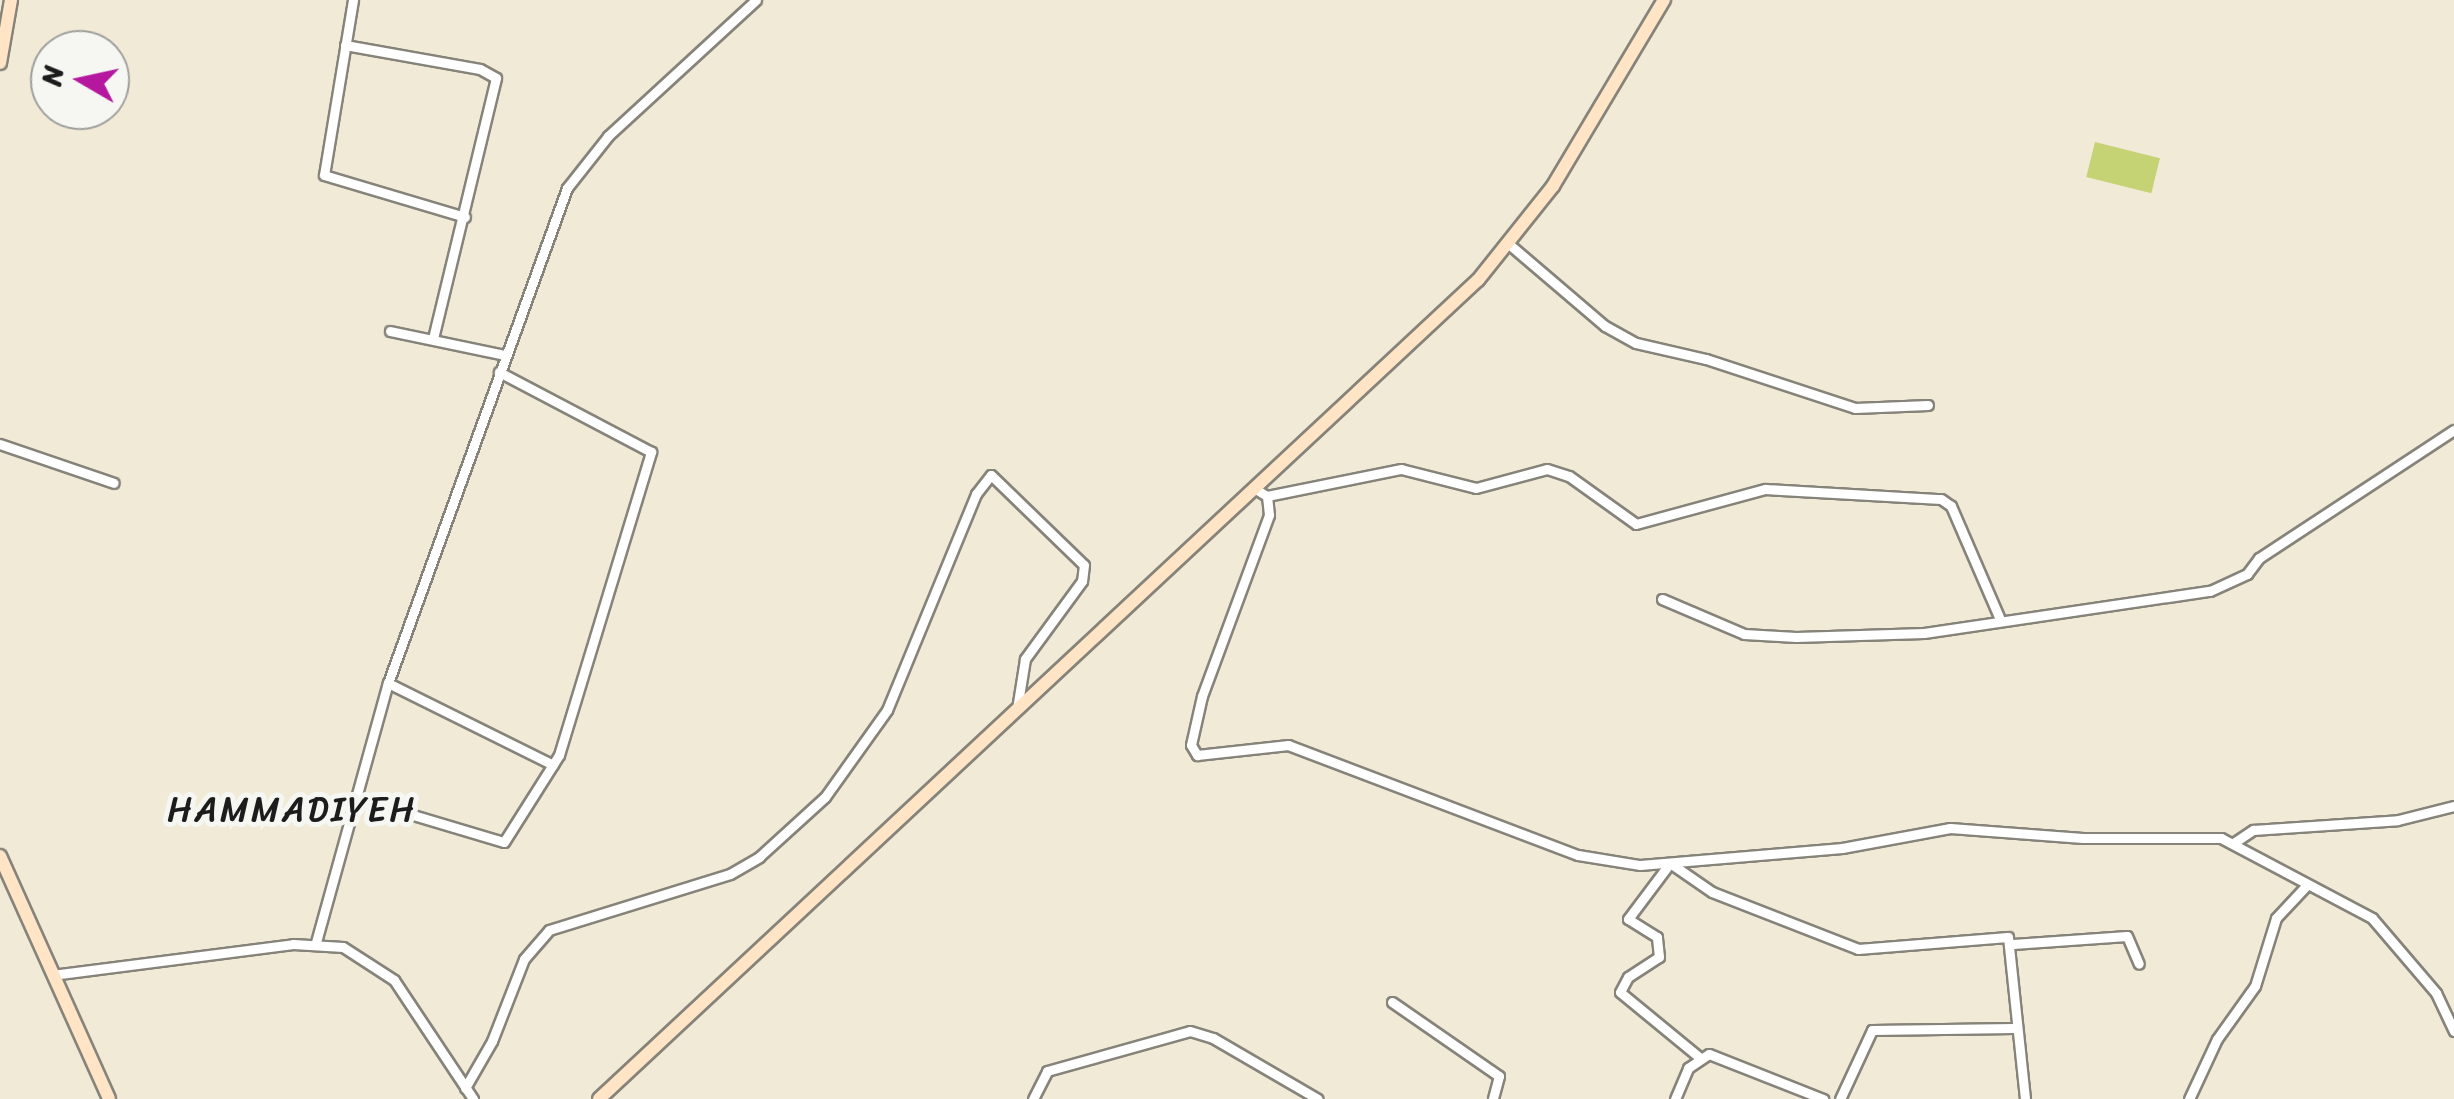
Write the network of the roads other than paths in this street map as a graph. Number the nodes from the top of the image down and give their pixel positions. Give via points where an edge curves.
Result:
1 (11, 0) edge
2 (353, 0) edge
3 (756, 0) edge
4 (1664, 0) edge
5 (345, 45) junction
6 (0, 63) edge
7 (465, 216) junction
8 (1510, 245) junction
9 (390, 331) dead end
10 (434, 338) junction
11 (505, 355) junction
12 (499, 372) junction
13 (1928, 405) dead end
14 (2454, 430) edge
15 (0, 444) edge
16 (114, 483) dead end
17 (1254, 488) junction
18 (1267, 496) junction
19 (1662, 599) dead end
20 (2000, 618) junction
21 (388, 683) junction
22 (1017, 709) junction
23 (553, 765) junction
24 (356, 798) junction
25 (2454, 806) edge
26 (2234, 842) junction
27 (0, 856) edge
28 (1670, 863) junction
29 (2304, 887) junction
30 (316, 942) junction
31 (2013, 944) junction
32 (2139, 964) dead end
33 (52, 974) junction
34 (1392, 1002) dead end
35 (2014, 1028) junction
36 (2454, 1031) edge
37 (1699, 1057) junction
38 (465, 1088) junction
39 (108, 1099) edge
40 (473, 1099) edge
41 (599, 1099) edge
42 (1032, 1099) edge
43 (1318, 1099) edge
44 (1493, 1099) edge
45 (1675, 1099) edge
46 (1823, 1099) edge
47 (1840, 1099) edge
48 (2025, 1099) edge
49 (2189, 1099) edge

1 - 6 main road
2 - 5 street
3 - 11 street via 582,161
4 - 8 main road via 1553,186
5 - 7 street via 324,175
5 - 7 street via 480,69 496,78
7 - 10 street
8 - 13 street via 1636,344 1706,359 1855,408
8 - 17 main road
9 - 10 street
10 - 11 street
11 - 12 street
12 - 21 street
12 - 23 street via 651,452
14 - 20 street via 2230,584
15 - 16 street
17 - 18 street
17 - 22 main road
18 - 20 street via 1401,470 1476,488 1547,469 1569,476 1636,524 1765,490 1941,499 1951,506
18 - 28 street via 1269,515 1218,641 1192,750 1212,756 1288,746 1578,854
19 - 20 street via 1754,636 1924,634
21 - 23 street
21 - 24 street
22 - 38 street via 1031,645 1077,590 1084,565 991,476 976,494 887,710 825,798 730,874 549,930 524,958
22 - 41 main road
23 - 24 street via 504,842
24 - 30 street
25 - 26 street via 2398,820 2253,830
26 - 28 street via 2208,835 2122,839 1950,828 1842,848
26 - 29 street
27 - 33 main road
28 - 31 street via 1712,892 1858,949 1982,934 2008,936
28 - 37 street via 1628,919 1657,937 1659,956 1628,977 1620,992
29 - 36 street via 2372,918 2436,993
29 - 49 street via 2276,918 2255,986 2217,1039
30 - 33 street
30 - 38 street via 363,956 394,980
31 - 32 street via 2127,936
31 - 35 street
33 - 39 main road
34 - 44 street via 1498,1076
35 - 47 street via 1872,1030
35 - 48 street
37 - 45 street
37 - 46 street via 1720,1056
38 - 40 street
42 - 43 street via 1047,1071 1190,1032

